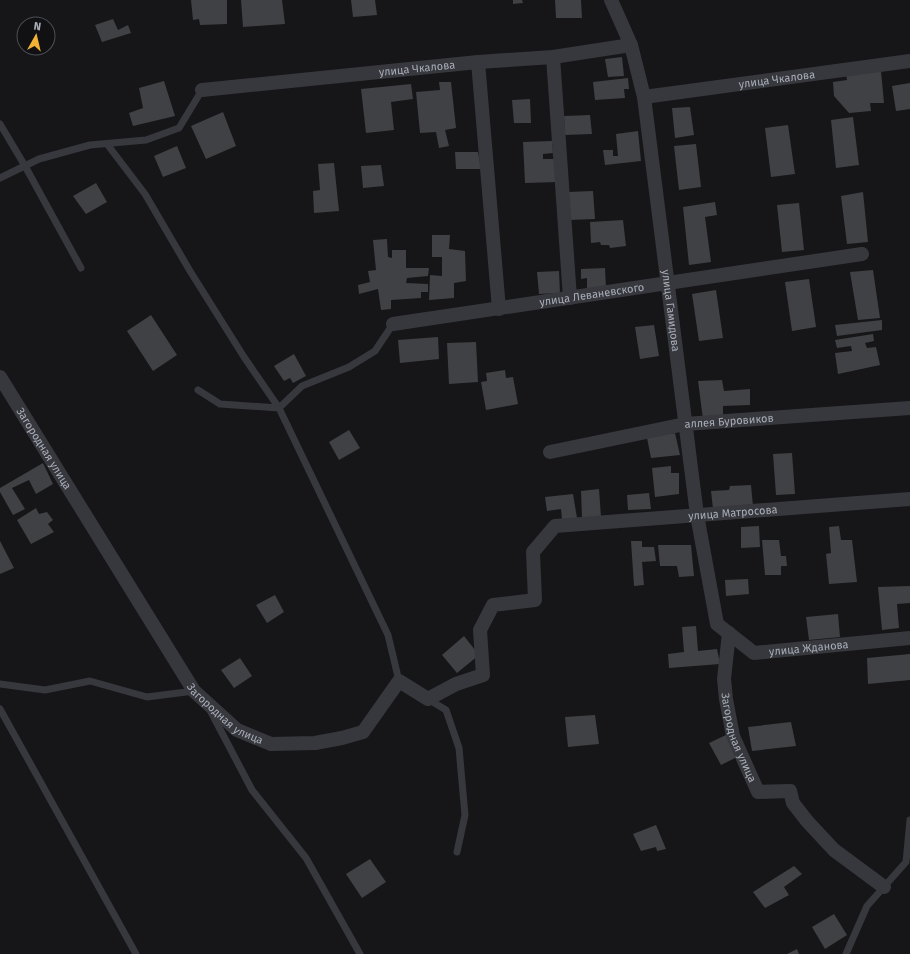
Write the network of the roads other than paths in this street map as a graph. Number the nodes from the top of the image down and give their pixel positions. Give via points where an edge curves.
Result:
1 (611, 0) edge
2 (631, 45) junction
3 (553, 58) junction
4 (910, 61) edge
5 (478, 62) junction
6 (202, 90) joint
7 (644, 97) junction
8 (0, 124) edge
9 (107, 144) junction
10 (25, 166) junction
11 (0, 178) edge
12 (862, 254) dead end
13 (81, 268) dead end
14 (667, 283) junction
15 (570, 298) junction
16 (499, 309) junction
17 (393, 324) joint
18 (0, 377) edge
19 (198, 390) dead end
20 (280, 408) junction
21 (910, 408) edge
22 (685, 424) junction
23 (550, 452) dead end
24 (910, 499) edge
25 (697, 515) junction
26 (718, 624) joint
27 (729, 633) junction
28 (910, 638) edge
29 (399, 681) junction
30 (0, 684) edge
31 (194, 691) junction
32 (428, 699) junction
33 (0, 709) edge
34 (910, 820) edge
35 (457, 852) dead end
36 (884, 887) junction
37 (136, 954) edge
38 (360, 954) edge
39 (846, 954) edge

1 - 2 street, улица Гамидова
2 - 3 street, улица Чкалова
2 - 7 street, улица Гамидова
3 - 5 street, улица Чкалова
3 - 15 street
4 - 7 street, улица Чкалова
5 - 6 street, улица Чкалова
5 - 16 street
6 - 9 lane via 179,128 146,140
7 - 14 street, улица Гамидова
8 - 10 lane
9 - 10 lane via 82,147 39,159
9 - 20 lane via 145,194 244,357
10 - 11 lane
10 - 13 lane
12 - 14 street, улица Леваневского
14 - 15 street, улица Леваневского
14 - 22 street, улица Гамидова
15 - 16 street, улица Леваневского
16 - 17 street, улица Леваневского
17 - 20 lane via 375,350 349,367 302,386
18 - 31 street, Загородная улица
19 - 20 lane via 220,404
20 - 29 lane via 388,635
21 - 22 street, аллея Буровиков
22 - 23 street, аллея Буровиков
22 - 25 street, улица Гамидова
24 - 25 street, улица Матросова
25 - 26 street, улица Гамидова
25 - 32 street, улица Матросова via 555,526 533,552 535,600 493,605 480,630 483,675 456,684
26 - 27 street, улица Жданова
27 - 28 street, улица Жданова via 754,653
27 - 36 street, Загородная улица via 724,679 726,699 733,736 758,792 790,791 793,804 834,850
29 - 31 street, Загородная улица via 363,732 315,743 271,744 236,730
29 - 32 street
30 - 31 lane via 45,690 90,681 147,697
31 - 38 lane via 210,711 252,790 306,858
32 - 35 lane via 446,710 458,748 465,815
33 - 37 lane
34 - 36 lane via 906,862
36 - 39 lane via 867,906

